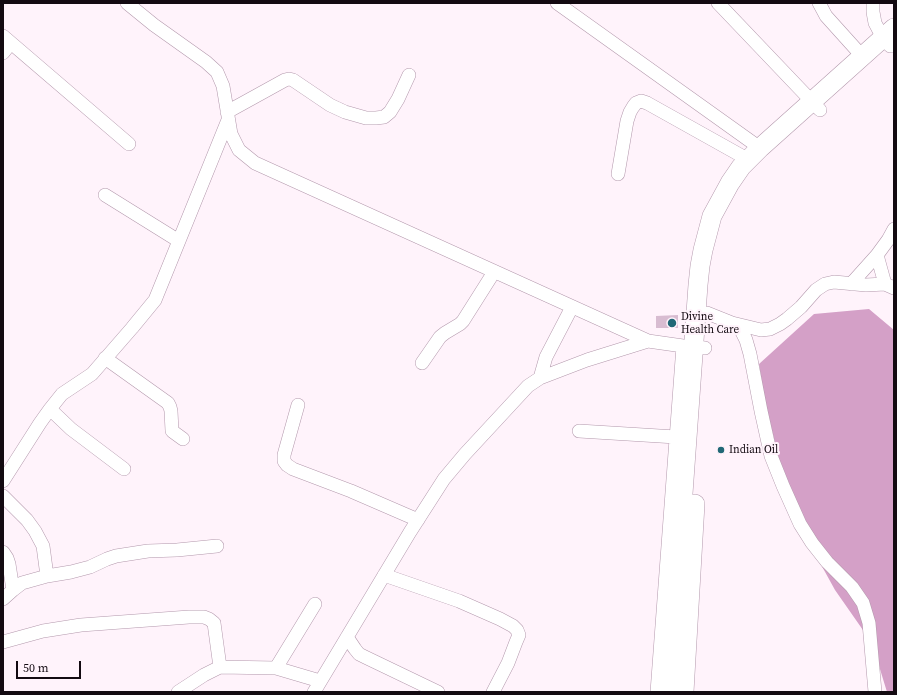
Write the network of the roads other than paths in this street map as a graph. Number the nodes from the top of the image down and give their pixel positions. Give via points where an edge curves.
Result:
1 (128, 3) edge
2 (557, 3) edge
3 (718, 3) edge
4 (819, 3) edge
5 (873, 3) edge
6 (890, 39) edge
7 (6, 44) edge
8 (862, 56) junction
9 (409, 75) dead end
10 (816, 106) junction
11 (228, 116) junction
12 (130, 144) dead end
13 (754, 154) junction
14 (618, 174) dead end
15 (105, 195) dead end
16 (894, 229) edge
17 (179, 241) junction
18 (877, 255) junction
19 (494, 272) junction
20 (851, 284) junction
21 (890, 286) edge
22 (572, 307) junction
23 (707, 313) junction
24 (732, 323) junction
25 (648, 341) junction
26 (694, 347) junction
27 (105, 358) junction
28 (422, 363) dead end
29 (540, 378) junction
30 (298, 405) dead end
31 (50, 409) junction
32 (580, 431) dead end
33 (676, 437) junction
34 (183, 440) dead end
35 (124, 469) dead end
36 (3, 481) edge
37 (3, 496) edge
38 (418, 520) junction
39 (216, 546) dead end
40 (3, 552) edge
41 (384, 575) junction
42 (47, 576) junction
43 (13, 590) junction
44 (3, 600) edge
45 (315, 604) dead end
46 (347, 636) junction
47 (3, 642) edge
48 (220, 667) junction
49 (276, 668) junction
50 (317, 687) edge
51 (178, 692) edge
52 (438, 692) edge
53 (493, 692) edge
54 (657, 692) edge
55 (669, 692) edge
56 (684, 692) edge
57 (875, 692) edge

1 - 11 street via 217,72 223,86
2 - 13 street
3 - 10 street
4 - 8 street via 826,16
5 - 6 street via 876,23
6 - 8 highway
6 - 10 highway
7 - 12 street
8 - 10 highway
9 - 11 street via 390,112 376,118 345,112 288,79
10 - 13 highway
10 - 23 highway via 751,175 730,207 721,225 712,257
11 - 17 street
11 - 19 street via 230,134 239,150 255,163
13 - 14 street via 641,101 636,103 627,121
13 - 26 highway via 730,183 712,216 700,266
15 - 17 street
16 - 18 street
17 - 27 street via 155,300
18 - 20 street
18 - 21 street
19 - 22 street
19 - 28 street via 463,321 440,337
20 - 21 street
20 - 24 street via 825,284 787,319 770,329 761,330
22 - 25 street
22 - 29 street via 546,357
23 - 24 street
23 - 26 highway
24 - 57 street via 738,327 746,340 771,456 782,486 812,543 863,603 869,623
25 - 26 street
25 - 29 street
26 - 33 street
26 - 55 highway
26 - 56 highway via 699,438
27 - 31 street via 92,374 62,394
27 - 34 street via 168,403 172,431
29 - 38 street via 528,386 465,454 444,479
30 - 38 street via 284,455 287,465
31 - 35 street via 71,429
31 - 36 street
32 - 33 street
33 - 54 street
37 - 42 street via 35,531 43,546
38 - 41 street
39 - 42 street via 130,554 107,559 90,567
40 - 43 street via 9,564
41 - 46 street
41 - 53 street via 459,601 518,630 508,663
42 - 43 street via 22,583
43 - 44 street
45 - 49 street
46 - 50 street
46 - 52 street via 359,654 365,658
47 - 48 street via 44,631 81,625 204,618 214,624
48 - 49 street
48 - 51 street
49 - 50 street

